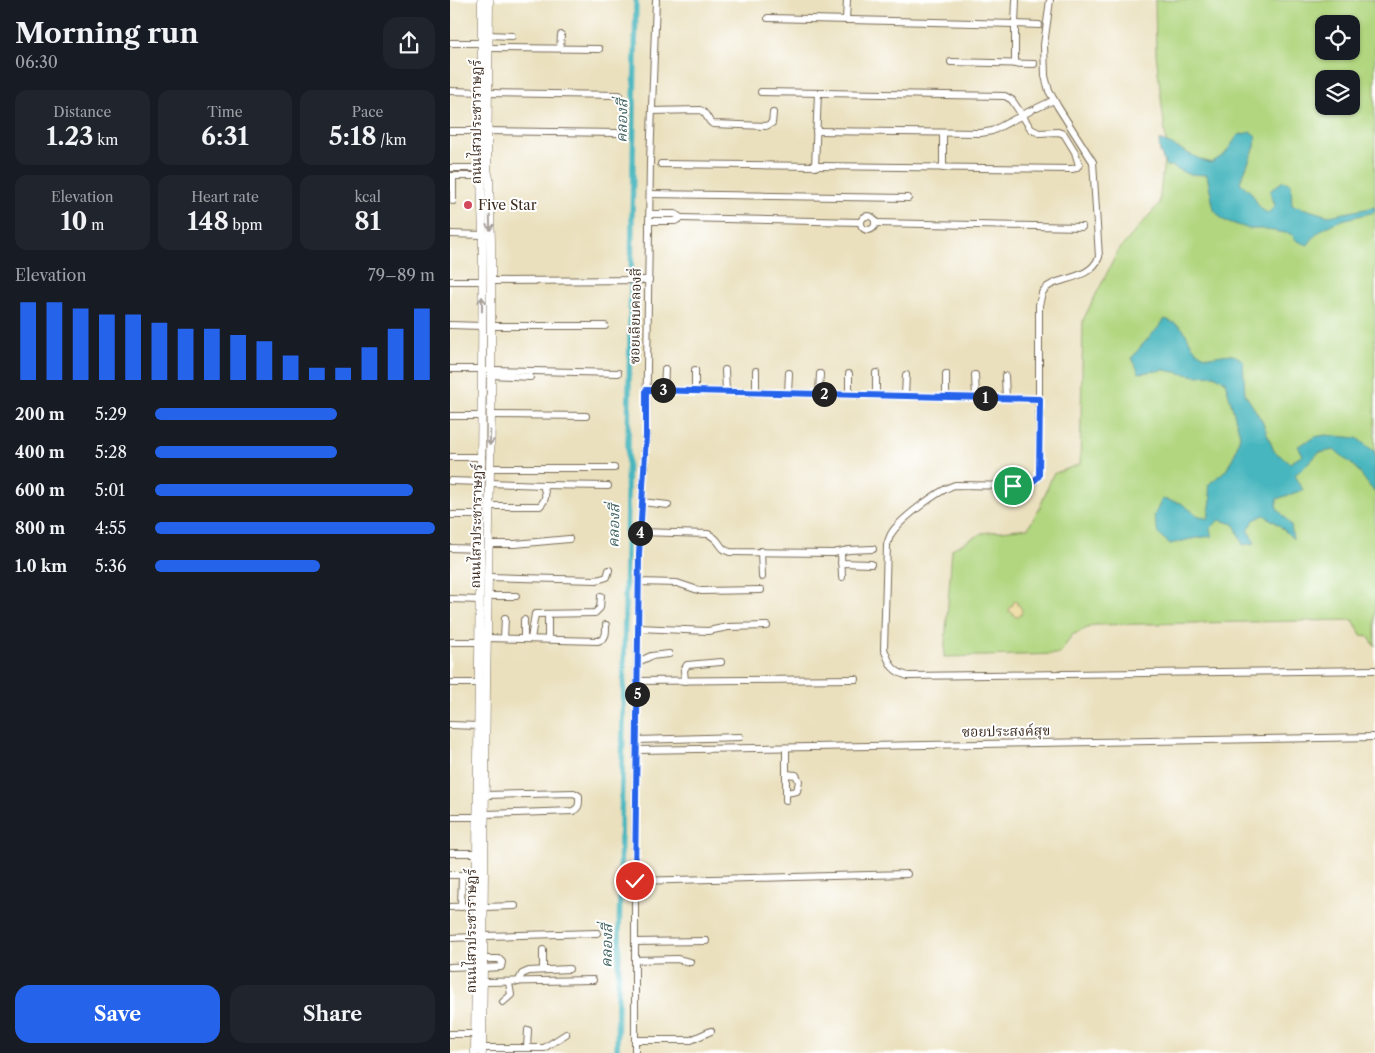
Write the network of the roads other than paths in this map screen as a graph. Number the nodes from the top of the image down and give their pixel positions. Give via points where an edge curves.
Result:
1 (482, 0) edge
2 (489, 0) edge
3 (656, 0) edge
4 (847, 0) edge
5 (1016, 0) edge
6 (1050, 0) edge
7 (768, 18) dead end
8 (846, 20) junction
9 (1016, 24) junction
10 (1039, 24) dead end
11 (489, 35) junction
12 (561, 35) dead end
13 (512, 36) dead end
14 (450, 43) edge
15 (485, 45) junction
16 (560, 48) junction
17 (598, 49) dead end
18 (951, 62) dead end
19 (1016, 64) junction
20 (1034, 64) dead end
21 (450, 91) edge
22 (485, 92) junction
23 (761, 92) dead end
24 (818, 92) junction
25 (619, 96) dead end
26 (1054, 100) junction
27 (652, 112) junction
28 (773, 113) dead end
29 (1022, 115) junction
30 (450, 131) edge
31 (484, 131) junction
32 (816, 131) junction
33 (617, 133) dead end
34 (943, 134) junction
35 (661, 164) dead end
36 (815, 167) junction
37 (450, 168) edge
38 (943, 168) junction
39 (481, 172) junction
40 (451, 176) edge
41 (650, 194) junction
42 (908, 198) dead end
43 (453, 201) dead end
44 (650, 218) junction
45 (861, 222) junction
46 (875, 223) junction
47 (1082, 227) dead end
48 (450, 234) edge
49 (483, 235) junction
50 (645, 280) junction
51 (450, 281) edge
52 (491, 281) junction
53 (482, 282) junction
54 (450, 325) edge
55 (482, 326) junction
56 (491, 326) junction
57 (605, 326) dead end
58 (450, 369) edge
59 (665, 369) dead end
60 (695, 370) dead end
61 (726, 370) dead end
62 (488, 371) junction
63 (756, 371) dead end
64 (618, 373) dead end
65 (789, 373) dead end
66 (876, 373) dead end
67 (820, 374) dead end
68 (849, 374) dead end
69 (906, 374) dead end
70 (946, 374) dead end
71 (975, 375) dead end
72 (1005, 376) dead end
73 (530, 377) dead end
74 (646, 390) junction
75 (664, 390) junction
76 (695, 391) junction
77 (726, 392) junction
78 (756, 392) junction
79 (788, 393) junction
80 (819, 394) junction
81 (849, 394) junction
82 (876, 395) junction
83 (905, 396) junction
84 (946, 397) junction
85 (976, 398) junction
86 (1006, 398) junction
87 (1040, 399) junction
88 (491, 415) junction
89 (450, 416) edge
90 (482, 416) junction
91 (586, 416) dead end
92 (450, 457) edge
93 (482, 458) junction
94 (489, 468) junction
95 (614, 468) dead end
96 (450, 481) edge
97 (485, 483) junction
98 (543, 485) junction
99 (608, 486) dead end
100 (642, 502) junction
101 (668, 504) dead end
102 (489, 506) junction
103 (450, 515) edge
104 (481, 515) junction
105 (640, 532) junction
106 (569, 539) dead end
107 (484, 542) junction
108 (450, 548) edge
109 (873, 549) dead end
110 (761, 552) junction
111 (841, 552) junction
112 (841, 563) junction
113 (871, 564) dead end
114 (609, 570) dead end
115 (842, 576) dead end
116 (488, 577) junction
117 (762, 577) dead end
118 (638, 582) junction
119 (760, 590) dead end
120 (516, 596) dead end
121 (601, 596) dead end
122 (484, 598) junction
123 (450, 599) edge
124 (505, 618) dead end
125 (548, 618) dead end
126 (524, 620) dead end
127 (606, 625) dead end
128 (767, 626) dead end
129 (638, 628) junction
130 (504, 638) junction
131 (528, 639) junction
132 (548, 639) junction
133 (483, 640) junction
134 (450, 642) edge
135 (669, 654) dead end
136 (638, 662) junction
137 (721, 662) dead end
138 (1375, 670) edge
139 (856, 680) dead end
140 (637, 681) junction
141 (685, 681) junction
142 (450, 683) edge
143 (479, 683) junction
144 (450, 725) edge
145 (479, 726) junction
146 (740, 737) dead end
147 (1375, 737) edge
148 (637, 740) junction
149 (786, 748) junction
150 (636, 750) junction
151 (786, 774) junction
152 (485, 796) junction
153 (481, 816) junction
154 (450, 817) edge
155 (450, 853) edge
156 (477, 853) junction
157 (907, 874) dead end
158 (450, 875) edge
159 (462, 875) junction
160 (477, 875) junction
161 (635, 881) junction
162 (515, 906) dead end
163 (450, 907) edge
164 (461, 907) junction
165 (480, 907) junction
166 (597, 933) dead end
167 (480, 936) junction
168 (450, 938) edge
169 (706, 941) dead end
170 (635, 942) junction
171 (543, 950) dead end
172 (484, 959) junction
173 (635, 960) junction
174 (690, 962) dead end
175 (450, 967) edge
176 (480, 967) junction
177 (569, 969) dead end
178 (543, 970) junction
179 (593, 980) dead end
180 (484, 982) junction
181 (518, 982) junction
182 (509, 983) junction
183 (503, 1002) dead end
184 (528, 1030) dead end
185 (711, 1031) dead end
186 (450, 1034) edge
187 (479, 1034) junction
188 (566, 1034) dead end
189 (635, 1040) junction
190 (527, 1048) junction
191 (480, 1051) edge
192 (514, 1051) edge
193 (635, 1053) edge

1 - 15 main road, ถนนไสวประชาราษฎร์
2 - 11 main road, ถนนไสวประชาราษฎร์
3 - 27 street, ซอยเลียบคลองสี่
4 - 8 street
5 - 9 street
6 - 26 street via 1044,63 1047,84
7 - 8 street
8 - 9 street
9 - 10 street
9 - 19 street
11 - 13 street
11 - 15 main road, ถนนไสวประชาราษฎร์
12 - 16 street
14 - 15 street
15 - 16 street
15 - 22 main road, ถนนไสวประชาราษฎร์
16 - 17 street
18 - 19 street
19 - 20 street
21 - 22 street
22 - 25 street
22 - 31 main road, ถนนไสวประชาราษฎร์
23 - 24 street
24 - 29 street via 1005,96 1012,100
24 - 32 street
26 - 29 street
26 - 87 street via 1093,162 1099,257 1092,268 1049,286 1042,293 1039,305
27 - 28 street via 700,110 714,124 766,126 772,123
27 - 41 street, ซอยเลียบคลองสี่
29 - 34 street via 988,132
29 - 38 street via 1035,132 1064,134 1079,162 1078,166 1072,169
30 - 31 street
31 - 33 street
31 - 39 main road, ถนนไสวประชาราษฎร์
31 -> 52 main road, ถนนไสวประชาราษฎร์
32 - 34 street
32 - 36 street
34 - 38 street
35 - 36 street
36 - 38 street
37 - 39 street
39 - 40 street
39 - 49 main road, ถนนไสวประชาราษฎร์
40 - 43 street
41 - 42 street
41 - 44 street, ซอยเลียบคลองสี่
44 - 45 street via 675,221 681,218
44 - 50 street, ซอยเลียบคลองสี่
45 - 46 street via 870,216
45 - 46 street via 862,228 867,230
46 - 47 street
48 - 49 street
49 - 53 main road, ถนนไสวประชาราษฎร์
50 - 52 street
50 - 74 street, ซอยเลียบคลองสี่
51 - 53 street
52 - 56 main road, ถนนไสวประชาราษฎร์
55 -> 53 main road, ถนนไสวประชาราษฎร์
54 - 55 street
55 - 62 main road, ถนนไสวประชาราษฎร์
56 - 57 street
56 - 62 main road, ถนนไสวประชาราษฎร์
58 - 62 street
59 - 75 street
60 - 76 street
61 - 77 street
62 - 64 street
62 - 73 street
62 - 88 main road, ถนนไสวประชาราษฎร์
62 - 90 main road, ถนนไสวประชาราษฎร์
63 - 78 street
65 - 79 street
66 - 82 street
67 - 80 street
68 - 81 street
69 - 83 street
70 - 84 street
71 - 85 street
72 - 86 street
74 - 75 street
74 - 100 street, ซอยเลียบคลองสี่
75 - 76 street
76 - 77 street
77 - 78 street
78 - 79 street
79 - 80 street
80 - 81 street
81 - 82 street
82 - 83 street
83 - 84 street
84 - 85 street
85 - 86 street
86 - 87 street
87 - 138 street via 1040,464 1039,476 1034,482 1026,486 955,485 945,488 891,534 887,545 884,649 896,672 908,676
88 - 91 street
88 -> 94 main road, ถนนไสวประชาราษฎร์
89 - 90 street
90 - 93 main road, ถนนไสวประชาราษฎร์
92 - 93 street
93 - 97 main road, ถนนไสวประชาราษฎร์
94 - 95 street
94 - 97 main road, ถนนไสวประชาราษฎร์
96 - 97 street
97 - 98 street
97 - 102 main road, ถนนไสวประชาราษฎร์
97 - 104 main road, ถนนไสวประชาราษฎร์
98 - 99 street
98 - 102 street via 545,501 540,506
100 - 101 street
100 - 105 street, ซอยเลียบคลองสี่
102 - 107 main road, ถนนไสวประชาราษฎร์
103 - 104 street
104 - 107 main road, ถนนไสวประชาราษฎร์
105 - 110 street via 702,533 716,537 725,551
105 - 118 street, ซอยเลียบคลองสี่
106 - 107 street via 516,544
107 - 108 street
107 - 116 main road, ถนนไสวประชาราษฎร์
107 - 122 main road, ถนนไสวประชาราษฎร์
109 - 111 street
110 - 111 street
110 - 117 street
111 - 112 street
112 - 113 street
112 - 115 street
114 - 116 street via 607,577 598,580
116 - 122 main road, ถนนไสวประชาราษฎร์
118 - 119 street via 677,583 701,591
118 - 129 street, ซอยเลียบคลองสี่
120 - 122 street
121 - 131 street via 600,608 595,613 534,614
122 - 123 street
122 - 133 main road, ถนนไสวประชาราษฎร์
124 - 130 street
125 - 132 street
126 - 131 street
127 - 132 street via 606,636 598,641
128 - 129 street via 708,631
129 - 136 street, ซอยเลียบคลองสี่
130 - 131 street
130 - 133 street
131 - 132 street
133 - 134 street
133 - 143 main road, ถนนไสวประชาราษฎร์
133 - 152 main road, ถนนไสวประชาราษฎร์
135 - 136 street via 651,656
136 - 140 street, ซอยเลียบคลองสี่
137 - 141 street via 687,665
139 - 141 street
140 - 141 street
140 - 148 street, ซอยเลียบคลองสี่
142 - 143 street
143 - 145 main road, ถนนไสวประชาราษฎร์
144 - 145 street
145 - 153 main road, ถนนไสวประชาราษฎร์
146 - 148 street
147 - 149 street, ซอยประสงค์สุข
148 - 150 street, ซอยเลียบคลองสี่
149 - 150 street, ซอยประสงค์สุข
149 - 151 street
150 - 161 street, ซอยเลียบคลองสี่
151 - 151 street via 796,775 799,781 797,791 786,796
152 - 153 main road, ถนนไสวประชาราษฎร์
152 - 153 street via 574,793 579,796 579,805 573,811
153 - 154 street
153 - 156 main road, ถนนไสวประชาราษฎร์
153 - 165 main road, ถนนไสวประชาราษฎร์
155 - 156 street
156 - 160 main road, ถนนไสวประชาราษฎร์
157 - 161 street
158 - 159 street
159 - 160 street
159 - 164 street
160 - 165 main road, ถนนไสวประชาราษฎร์
161 - 170 street, ซอยเลียบคลองสี่
162 - 165 street
163 - 164 street
164 - 165 street
165 - 167 main road, ถนนไสวประชาราษฎร์
166 - 167 street
167 - 168 street
167 - 172 main road, ถนนไสวประชาราษฎร์
167 - 176 main road, ถนนไสวประชาราษฎร์
169 - 170 street
170 - 173 street, ซอยเลียบคลองสี่
171 - 178 street
172 - 176 main road, ถนนไสวประชาราษฎร์
172 - 176 street via 499,959 501,967
173 - 174 street via 677,959
173 - 189 street, ซอยเลียบคลองสี่
175 - 176 street
176 - 180 main road, ถนนไสวประชาราษฎร์
176 - 187 main road, ถนนไสวประชาราษฎร์
177 - 178 street
178 - 181 street via 525,972
179 - 181 street
180 - 182 street
180 - 187 main road, ถนนไสวประชาราษฎร์
181 - 182 street
182 - 183 street via 511,994
184 - 190 street
185 - 189 street via 691,1040
186 - 187 street
187 - 191 main road, ถนนไสวประชาราษฎร์
188 - 190 street via 544,1048
189 - 193 street, ซอยเลียบคลองสี่
190 - 192 street
191 - 192 street

